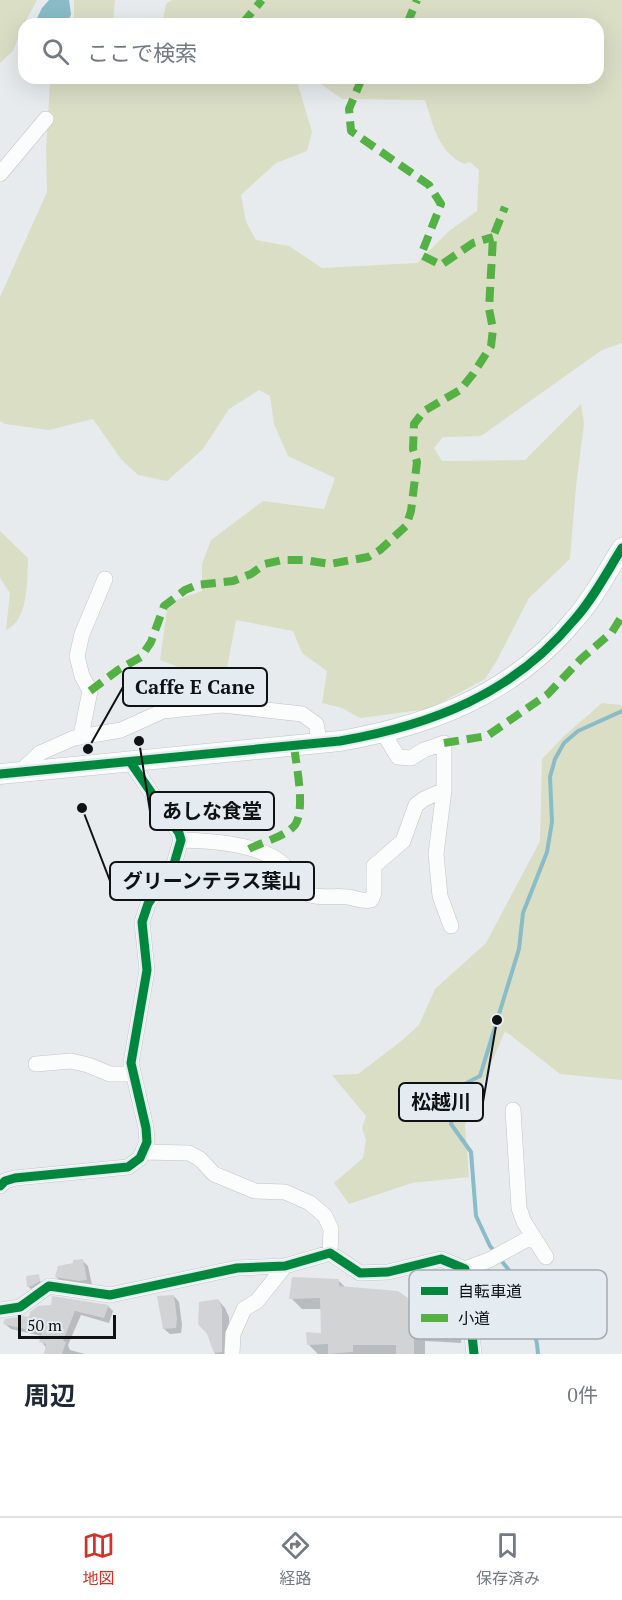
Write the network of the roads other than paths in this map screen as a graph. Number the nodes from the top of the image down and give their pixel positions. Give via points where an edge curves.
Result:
1 (46, 119) dead end
2 (0, 174) edge
3 (622, 548) edge
4 (105, 579) dead end
5 (384, 734) junction
6 (81, 736) junction
7 (320, 744) junction
8 (131, 763) junction
9 (20, 772) junction
10 (0, 774) edge
11 (444, 790) junction
12 (182, 840) junction
13 (451, 926) dead end
14 (36, 1064) dead end
15 (133, 1074) junction
16 (513, 1110) dead end
17 (143, 1152) junction
18 (0, 1186) edge
19 (533, 1236) junction
20 (330, 1253) junction
21 (546, 1257) dead end
22 (285, 1266) junction
23 (465, 1269) joint
24 (0, 1310) edge
25 (472, 1339) edge
26 (232, 1354) edge
27 (474, 1354) edge

1 - 2 street
3 - 5 street via 576,618 554,644 516,674 454,710
4 - 6 street via 77,656 90,692
5 - 7 street
5 - 11 street via 398,756 411,758 444,743
6 - 7 street via 121,730 163,711 222,705 302,714 316,724
6 - 9 street via 40,753
7 - 8 street
8 - 9 street
8 - 12 street
9 - 10 street
11 - 12 street via 416,806 403,841 374,866 371,900 315,896 301,891 287,866 270,856 210,841
11 - 13 street via 436,854 440,896
12 - 15 street via 174,864 148,904 142,922 147,970 131,1063
14 - 15 street via 71,1061 110,1074
15 - 17 street via 146,1128
16 - 19 street via 519,1208
17 - 18 street via 128,1167 15,1178
17 - 20 street via 189,1153 214,1174 255,1191 285,1192 310,1203 325,1216 331,1229
19 - 21 street
19 - 23 street
20 - 22 street
20 - 23 street via 360,1274 388,1272 441,1259
22 - 24 street via 237,1268 110,1295 49,1286 20,1307
22 - 26 street via 256,1301 244,1309 233,1334
25 - 27 street

